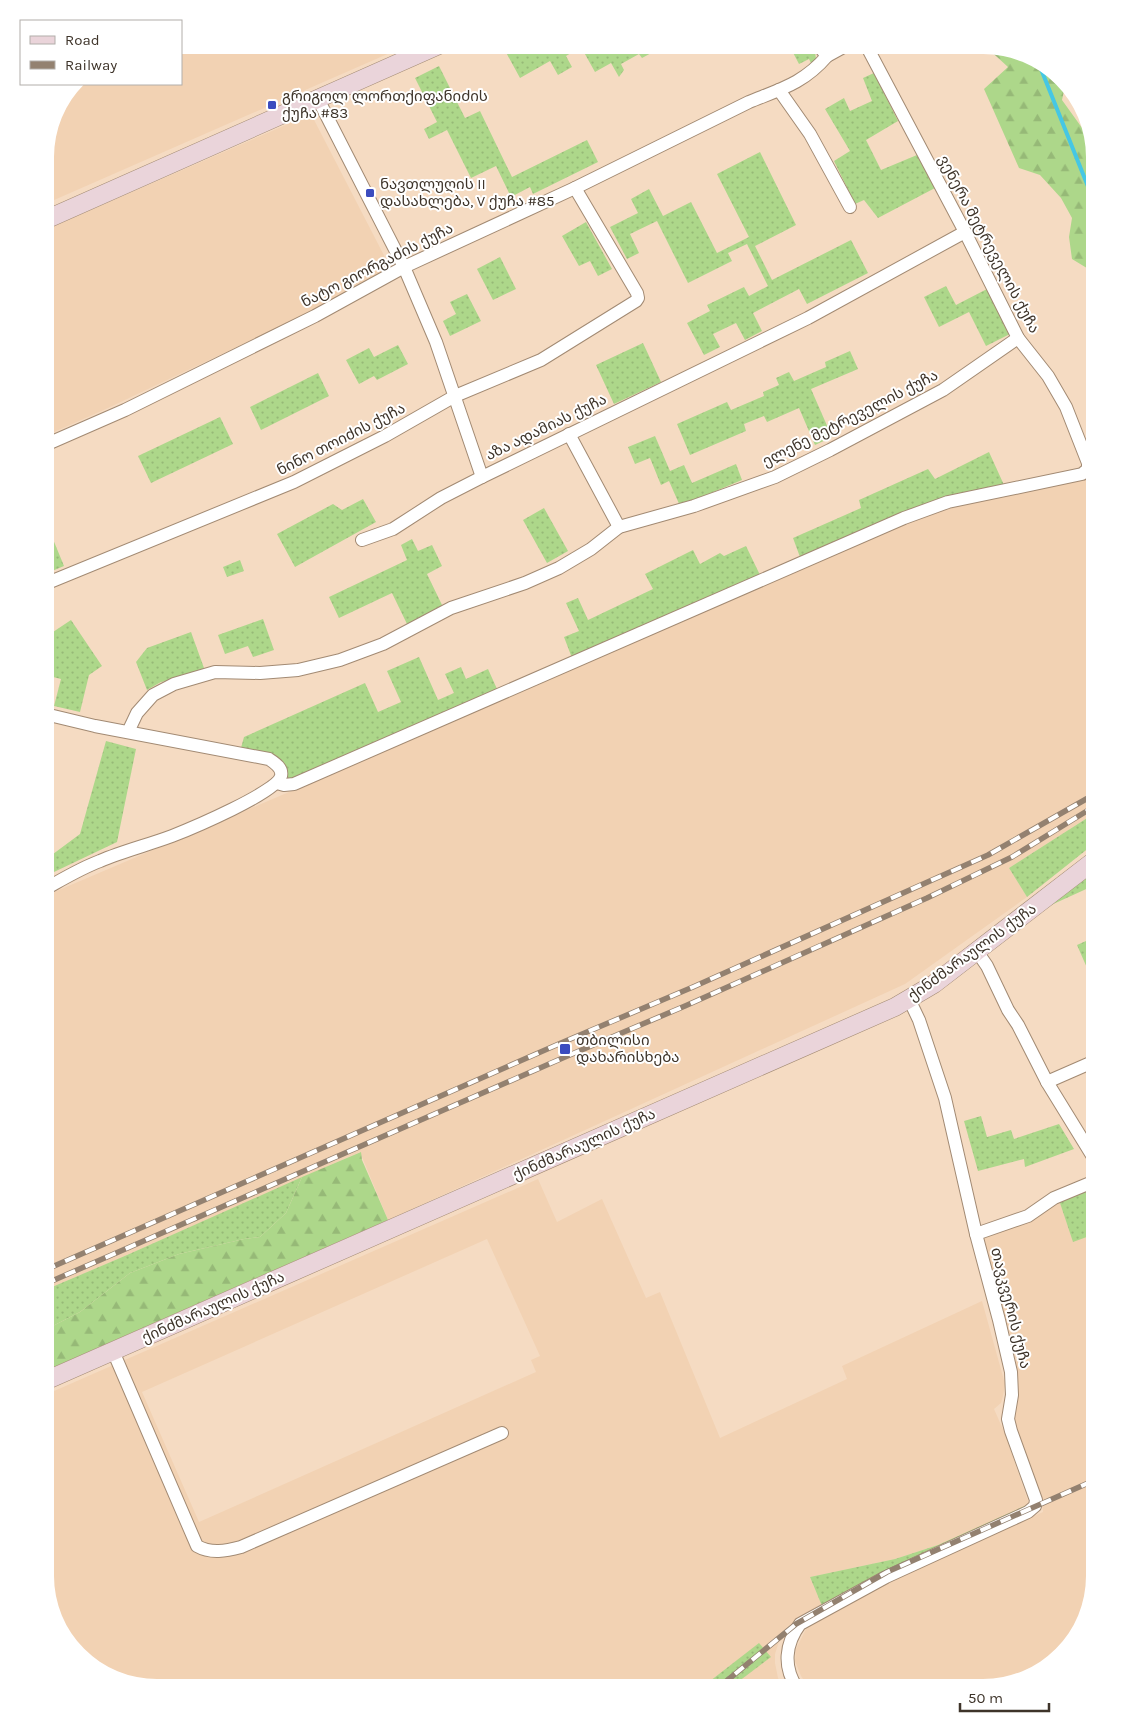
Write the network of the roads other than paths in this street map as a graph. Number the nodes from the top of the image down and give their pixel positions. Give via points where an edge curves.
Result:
1 (420, 54) edge
2 (831, 54) edge
3 (871, 54) edge
4 (827, 56) joint
5 (779, 90) junction
6 (318, 99) junction
7 (575, 188) junction
8 (850, 207) dead end
9 (54, 216) edge
10 (965, 232) junction
11 (404, 267) junction
12 (1018, 338) junction
13 (455, 396) junction
14 (569, 434) junction
15 (54, 441) edge
16 (1086, 458) edge
17 (1086, 471) edge
18 (482, 477) junction
19 (619, 527) junction
20 (362, 540) dead end
21 (54, 580) edge
22 (54, 716) edge
23 (128, 732) junction
24 (277, 783) junction
25 (1086, 867) edge
26 (54, 884) edge
27 (976, 950) junction
28 (909, 1000) junction
29 (1086, 1065) edge
30 (1047, 1082) junction
31 (1086, 1145) edge
32 (1086, 1185) edge
33 (976, 1234) junction
34 (113, 1351) junction
35 (54, 1377) edge
36 (502, 1433) dead end
37 (791, 1679) edge

1 - 6 main road
2 - 4 street
3 - 10 street, ვენერა მეტრეველის ქუჩა
4 - 5 street, ნატო გიორგაძის ქუჩა via 804,78
5 - 7 street, ნატო გიორგაძის ქუჩა
5 - 8 street via 810,134
6 - 9 main road
6 - 11 street, აზა ადამიას ქუჩა
7 - 11 street, ნატო გიორგაძის ქუჩა
7 - 13 street, ნინო თოიძის ქუჩა via 638,298 541,360
10 - 12 street, ვენერა მეტრეველის ქუჩა
10 - 14 street, აზა ადამიას ქუჩა via 808,318
11 - 13 street, აზა ადამიას ქუჩა
11 - 15 street, ნატო გიორგაძის ქუჩა via 315,316
12 - 16 street, ვენერა მეტრეველის ქუჩა via 1048,376 1066,407
12 - 19 street, ელენე მეტრეველის ქუჩა via 943,390 775,477 694,506
13 - 18 street, აზა ადამიას ქუჩა
13 - 21 street, ნინო თოიძის ქუჩა via 294,482
14 - 18 street, აზა ადამიას ქუჩა
14 - 19 street
17 - 24 street, ვენერა მეტრეველის ქუჩა via 1074,476 948,502 904,518 294,784
18 - 20 street via 441,498 393,529
19 - 23 street, ელენე მეტრეველის ქუჩა via 559,568 451,608 383,644 340,660 298,670 215,672 174,684 153,696 137,713
22 - 23 street
23 - 24 street via 269,758 281,770
24 - 26 street via 231,810 171,836 98,861
25 - 27 main road, ქინძმარაულის ქუჩა
27 - 28 main road, ქინძმარაულის ქუჩა
27 - 30 street
28 - 33 street, თავკვერის ქუჩა via 945,1098
28 - 34 main road, ქინძმარაულის ქუჩა
29 - 30 street
30 - 31 street
32 - 33 street via 1054,1198 1028,1216
33 - 37 street, თავკვერის ქუჩა via 1011,1372 1009,1425 1036,1500 1035,1506 1009,1522 886,1577 800,1624 787,1654
34 - 35 main road, ქინძმარაულის ქუჩა
34 - 36 street via 197,1546 210,1551 241,1547

